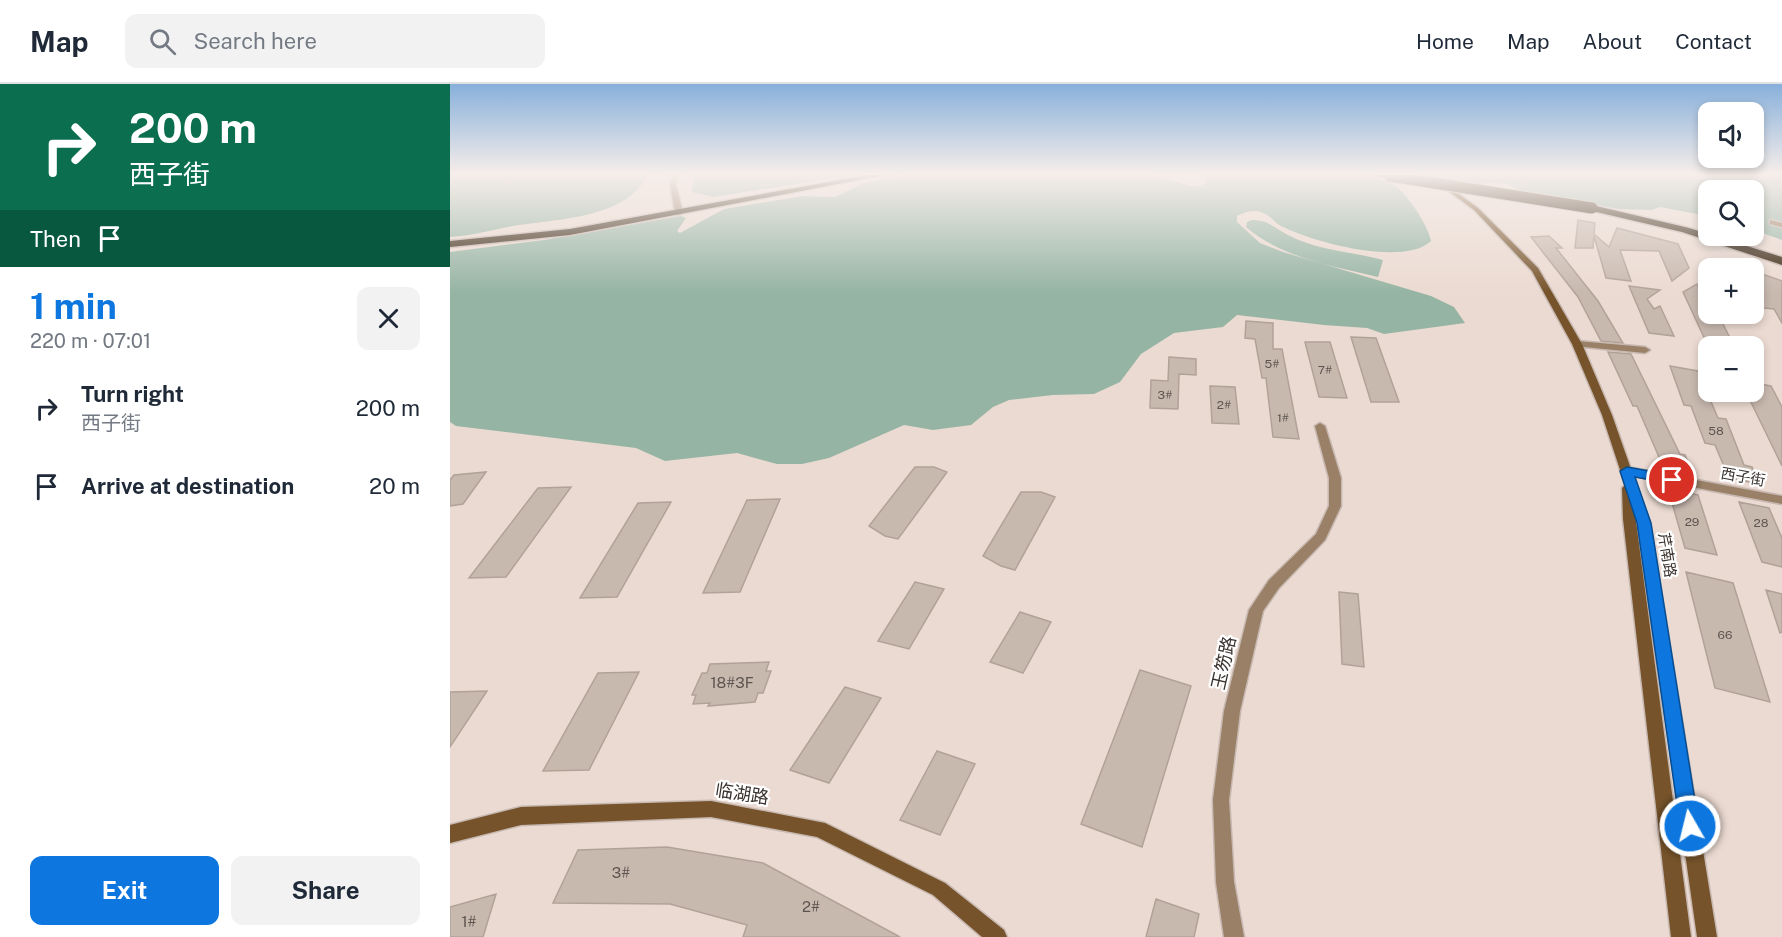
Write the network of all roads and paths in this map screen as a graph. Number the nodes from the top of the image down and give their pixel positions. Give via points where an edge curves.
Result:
1 (674, 214) edge
2 (1479, 214) edge
3 (1617, 214) edge
4 (1773, 222) dead end
5 (1782, 225) edge
6 (450, 244) edge
7 (1782, 261) edge
8 (1577, 344) junction
9 (1645, 350) dead end
10 (1320, 426) dead end
11 (1627, 471) junction
12 (1782, 500) edge
13 (450, 834) edge
14 (998, 937) edge
15 (1234, 937) edge
16 (1681, 937) edge
17 (1707, 937) edge

1 - 6 highway via 570,232
2 - 8 main road, 芹南路 via 1517,249 1549,290
3 - 7 highway, bridge via 1685,230
4 - 5 street
8 - 9 street
8 - 11 main road, 芹南路
10 - 15 street, 玉笏路 via 1335,478 1335,506 1321,537 1274,584 1256,610 1232,711 1221,800 1225,882
11 - 12 street, 西子街
11 - 16 main road via 1629,519
11 - 17 main road, 芹南路 via 1644,523
13 - 14 main road, 临湖路 via 521,816 711,809 819,829 939,889

